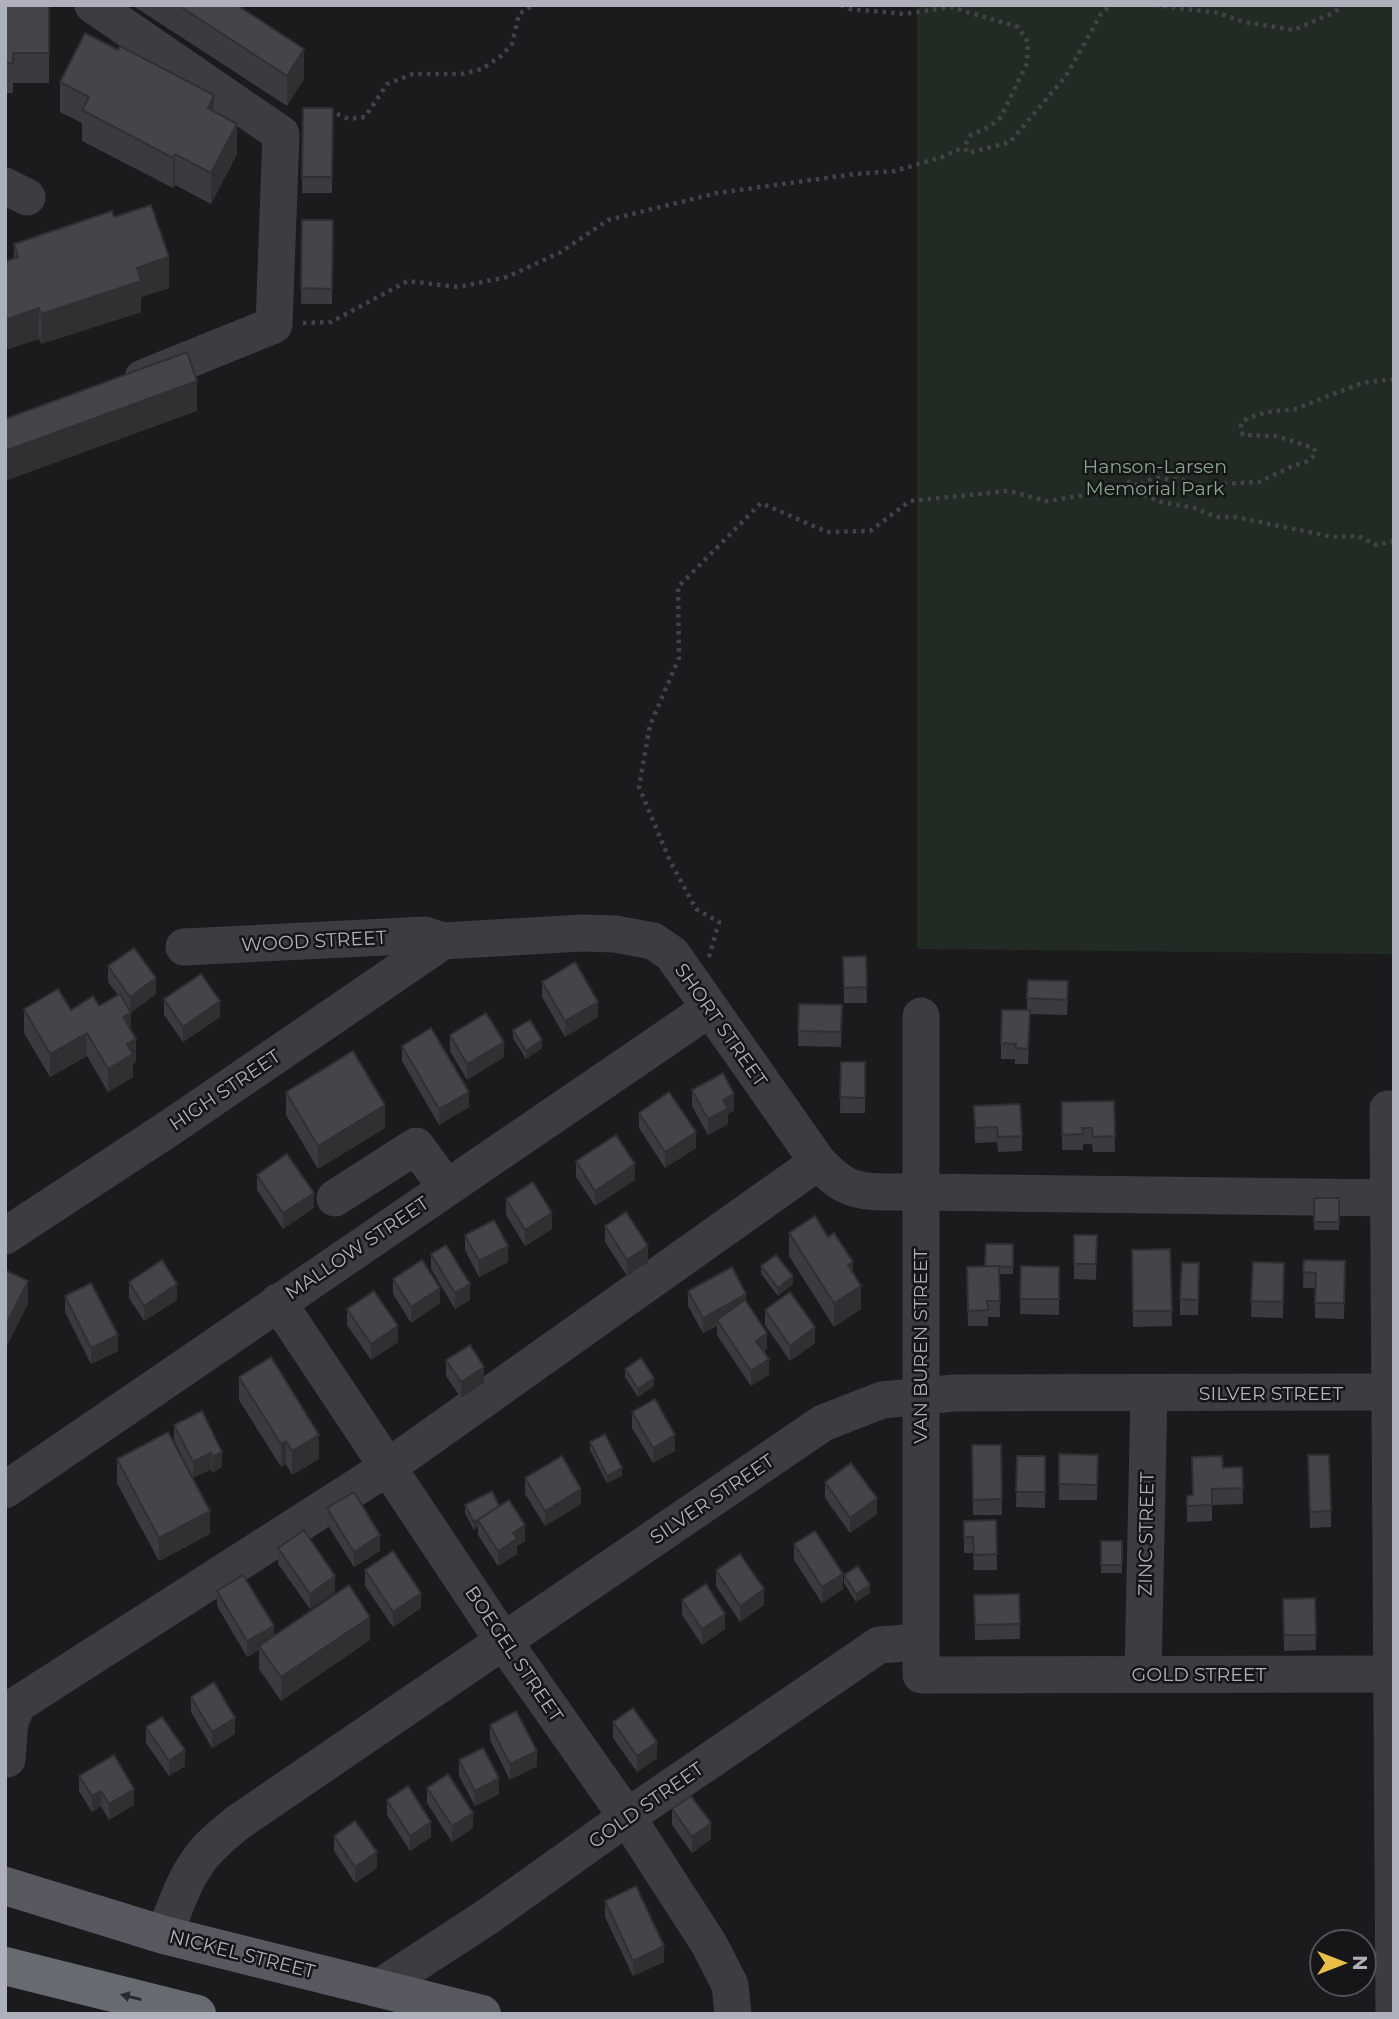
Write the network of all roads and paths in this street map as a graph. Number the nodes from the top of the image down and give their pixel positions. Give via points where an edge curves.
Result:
1 (93, 5) edge
2 (533, 5) edge
3 (841, 5) edge
4 (1111, 5) edge
5 (1154, 5) edge
6 (1341, 5) edge
7 (322, 110) edge
8 (964, 147) junction
9 (274, 325) junction
10 (1394, 379) edge
11 (108, 392) edge
12 (1139, 487) junction
13 (1394, 541) edge
14 (443, 941) junction
15 (184, 947) dead end
16 (707, 962) dead end
17 (709, 1009) junction
18 (921, 1016) dead end
19 (1388, 1109) dead end
20 (818, 1162) junction
21 (446, 1187) junction
22 (919, 1192) junction
23 (335, 1198) dead end
24 (1391, 1198) edge
25 (5, 1236) edge
26 (278, 1302) junction
27 (1392, 1392) edge
28 (1149, 1393) junction
29 (921, 1396) junction
30 (388, 1467) junction
31 (5, 1490) edge
32 (503, 1642) junction
33 (921, 1659) junction
34 (1143, 1674) junction
35 (1393, 1674) edge
36 (7, 1759) dead end
37 (627, 1817) junction
38 (5, 1886) edge
39 (164, 1935) junction
40 (5, 1966) edge
41 (378, 1988) junction
42 (197, 2014) edge
43 (482, 2014) edge
44 (733, 2014) edge
45 (1394, 2014) edge

1 - 9 street via 281,134
2 - 7 path via 519,14 512,44 482,69 462,75 413,74 387,84 365,117 349,118
3 - 8 path via 905,15 951,7 1018,27 1028,42 1027,63 1001,117 971,135
4 - 8 path via 1066,76 1010,142 968,153
5 - 6 path via 1294,30
8 - 9 path via 895,171 717,193 608,220 561,252 507,278 457,288 408,281 331,322
9 - 11 street
10 - 12 path via 1362,383 1295,409 1267,412 1242,422 1243,435 1276,436 1314,448 1313,459 1270,478 1222,485 1155,478
12 - 13 path via 1141,494 1151,499 1216,517 1333,537 1358,536 1376,545
12 - 16 path via 1131,481 1111,491 1047,500 1008,491 910,500 870,531 827,532 761,503 678,587 679,658 650,725 639,787 696,908 719,922
14 - 15 street, WOOD STREET via 425,935
14 - 17 street, SHORT STREET via 582,933 653,941 672,954
14 - 25 street, HIGH STREET
17 - 20 street, SHORT STREET
17 - 21 street, MALLOW STREET
18 - 22 street, VAN BUREN STREET
19 - 24 street
20 - 22 street, SHORT STREET via 849,1188
20 - 30 street
21 - 23 street via 416,1146
21 - 26 street, MALLOW STREET
22 - 24 street, SHORT STREET
22 - 29 street, VAN BUREN STREET
24 - 27 street
26 - 30 street, BOEGEL STREET
26 - 31 street, MALLOW STREET
27 - 28 street, SILVER STREET
27 - 35 street
28 - 29 street, SILVER STREET
28 - 34 street, ZINC STREET
29 - 32 street, SILVER STREET via 882,1400 823,1423
29 - 33 street, VAN BUREN STREET
30 - 32 street, BOEGEL STREET
30 - 36 street via 18,1704 10,1720
32 - 37 street, BOEGEL STREET
32 - 39 street, SILVER STREET via 230,1829 197,1862
33 - 34 street, GOLD STREET
33 - 37 street, GOLD STREET via 879,1645
34 - 35 street, GOLD STREET
35 - 45 street
37 - 41 street, GOLD STREET
37 - 44 street, BOEGEL STREET via 720,1965 730,1985
38 - 39 main road, NICKEL STREET
39 - 41 main road, NICKEL STREET
42 -> 40 highway
41 - 43 main road, NICKEL STREET

